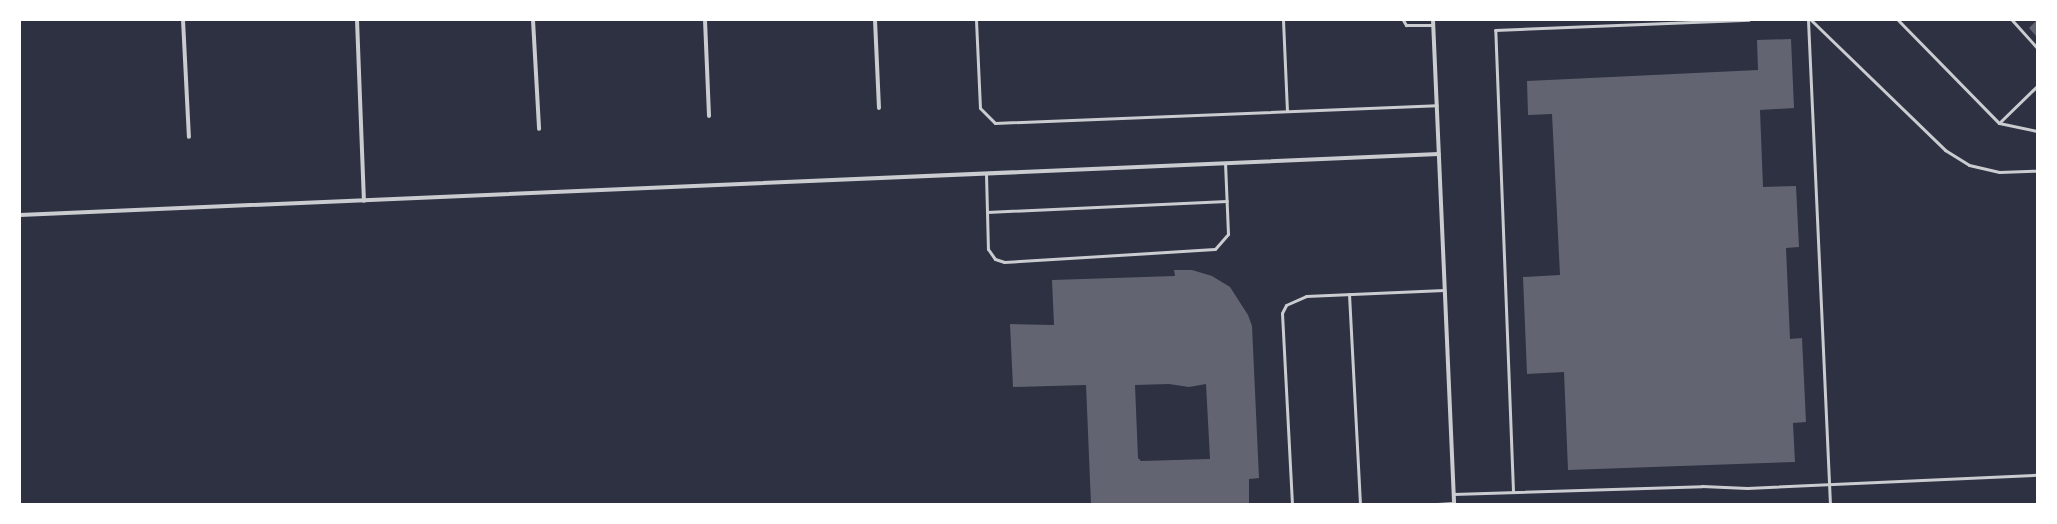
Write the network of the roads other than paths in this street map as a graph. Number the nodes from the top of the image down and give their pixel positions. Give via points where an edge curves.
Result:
1 (183, 20) edge
2 (357, 20) edge
3 (533, 20) edge
4 (704, 20) edge
5 (875, 20) edge
6 (976, 20) edge
7 (1283, 20) edge
8 (1403, 20) edge
9 (1749, 20) edge
10 (1809, 20) edge
11 (1898, 20) edge
12 (2012, 20) edge
13 (1433, 22) edge
14 (2037, 48) edge
15 (2037, 86) edge
16 (1437, 105) junction
17 (879, 108) dead end
18 (1286, 111) junction
19 (710, 116) dead end
20 (1999, 123) junction
21 (538, 129) dead end
22 (2037, 130) edge
23 (189, 137) dead end
24 (1439, 154) junction
25 (1225, 163) junction
26 (2037, 171) edge
27 (986, 174) junction
28 (364, 201) junction
29 (1227, 201) junction
30 (987, 212) junction
31 (20, 215) edge
32 (1444, 290) junction
33 (1349, 294) junction
34 (2037, 475) edge
35 (1830, 484) junction
36 (1513, 491) junction
37 (1453, 494) junction
38 (1292, 504) edge
39 (1360, 504) edge
40 (1437, 504) edge
41 (1454, 504) edge
42 (1830, 504) edge

1 - 23 street
2 - 28 street
3 - 21 street
4 - 19 street
5 - 17 street
6 - 18 lane via 980,108 995,123
7 - 18 lane
8 - 13 lane via 1406,25
9 - 36 lane via 1495,30
10 - 26 lane via 1945,150 1970,165 1999,172
10 - 35 lane
11 - 20 lane
12 - 14 lane
13 - 16 street
15 - 20 lane
16 - 18 lane
16 - 24 street
20 - 22 lane
24 - 25 street
24 - 32 street
25 - 27 street
25 - 29 lane
27 - 28 street
27 - 30 lane
28 - 31 street
29 - 30 lane
29 - 30 lane via 1226,240 1215,249 1004,262 995,259 988,249
32 - 33 lane
32 - 37 street
33 - 38 lane via 1295,298 1282,313
33 - 39 lane
34 - 35 lane
35 - 36 lane
35 - 42 lane
36 - 37 lane
37 - 41 street
40 - 41 lane

